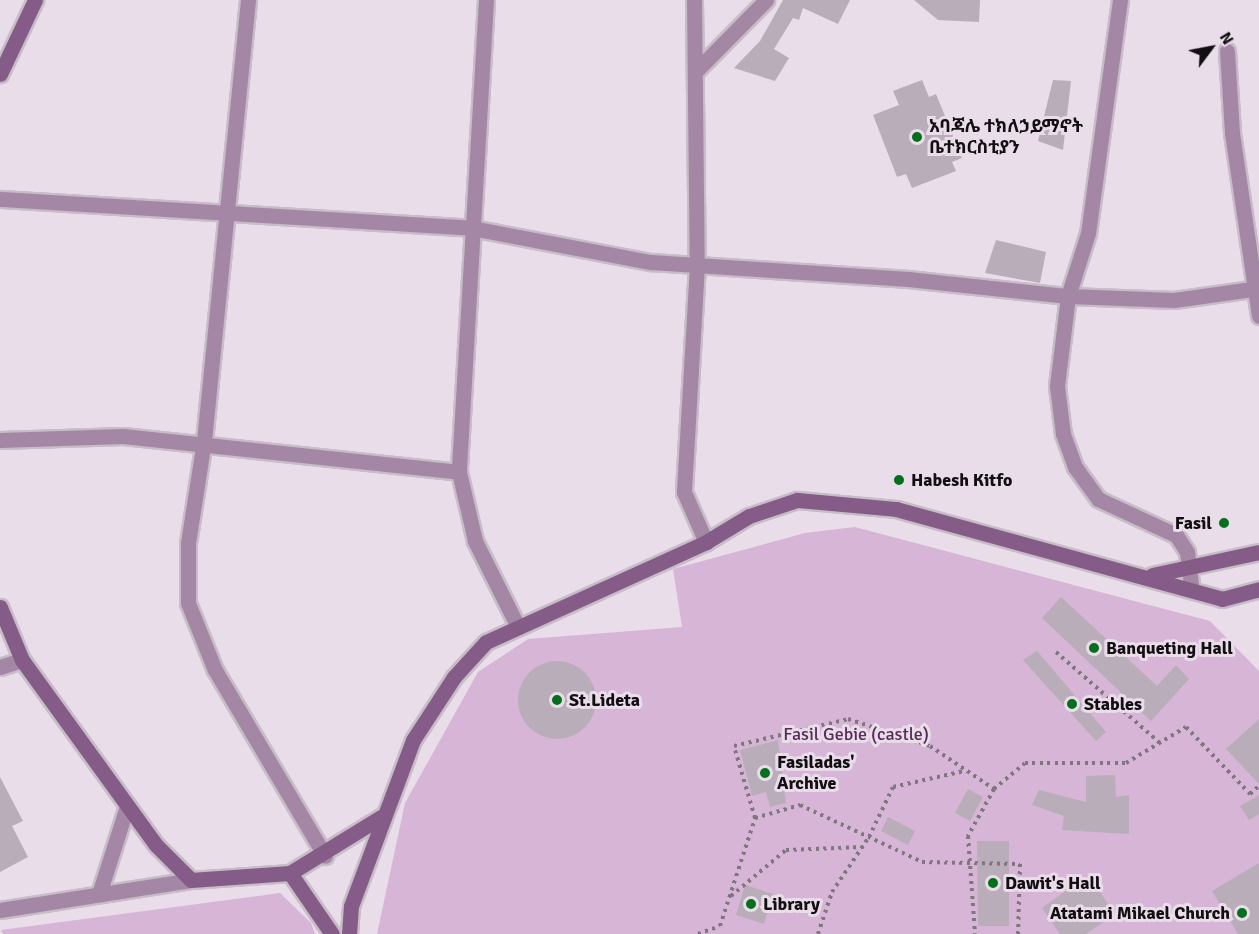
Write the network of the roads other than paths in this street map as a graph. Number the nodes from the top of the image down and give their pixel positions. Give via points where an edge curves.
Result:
1 (35, 0) edge
2 (248, 0) edge
3 (486, 0) edge
4 (694, 0) edge
5 (766, 0) edge
6 (1120, 0) edge
7 (1227, 51) dead end
8 (696, 71) junction
9 (0, 74) edge
10 (0, 199) edge
11 (229, 214) junction
12 (472, 228) junction
13 (697, 265) junction
14 (1258, 289) edge
15 (1068, 296) junction
16 (1259, 316) edge
17 (0, 440) edge
18 (203, 447) junction
19 (459, 472) junction
20 (706, 542) junction
21 (1259, 552) edge
22 (1190, 567) junction
23 (1152, 575) junction
24 (1259, 589) edge
25 (1192, 590) junction
26 (0, 607) edge
27 (518, 627) junction
28 (22, 660) junction
29 (0, 667) edge
30 (127, 806) junction
31 (381, 817) junction
32 (325, 856) junction
33 (290, 873) junction
34 (191, 880) junction
35 (99, 894) junction
36 (0, 909) edge
37 (332, 934) edge
38 (350, 934) edge

1 - 9 street
2 - 11 street
3 - 12 street
4 - 8 street
5 - 8 street
6 - 15 street via 1088,233
7 - 14 street via 1232,133
8 - 13 street
10 - 11 street
11 - 12 street
11 - 18 street
12 - 13 street via 651,262
12 - 19 street
13 - 15 street
13 - 20 street via 684,492
14 - 15 street via 1174,300
14 - 16 street
15 - 22 street via 1057,386 1063,434 1075,467 1098,499 1176,535
17 - 18 street via 28,435 123,436
18 - 19 street
18 - 32 street via 188,543 188,603 215,670
19 - 27 street via 475,541
20 - 23 street via 749,516 797,500 837,501 896,509
20 - 27 street
21 - 22 street
22 - 23 street
22 - 25 street
23 - 25 street
24 - 25 street via 1222,599
26 - 28 street
27 - 31 street via 486,642 454,677 413,740
28 - 29 street
28 - 30 street
30 - 34 street
30 - 35 street
31 - 32 street
31 - 38 street via 351,906
32 - 33 street
33 - 34 street
33 - 37 street
34 - 35 street
35 - 36 street

